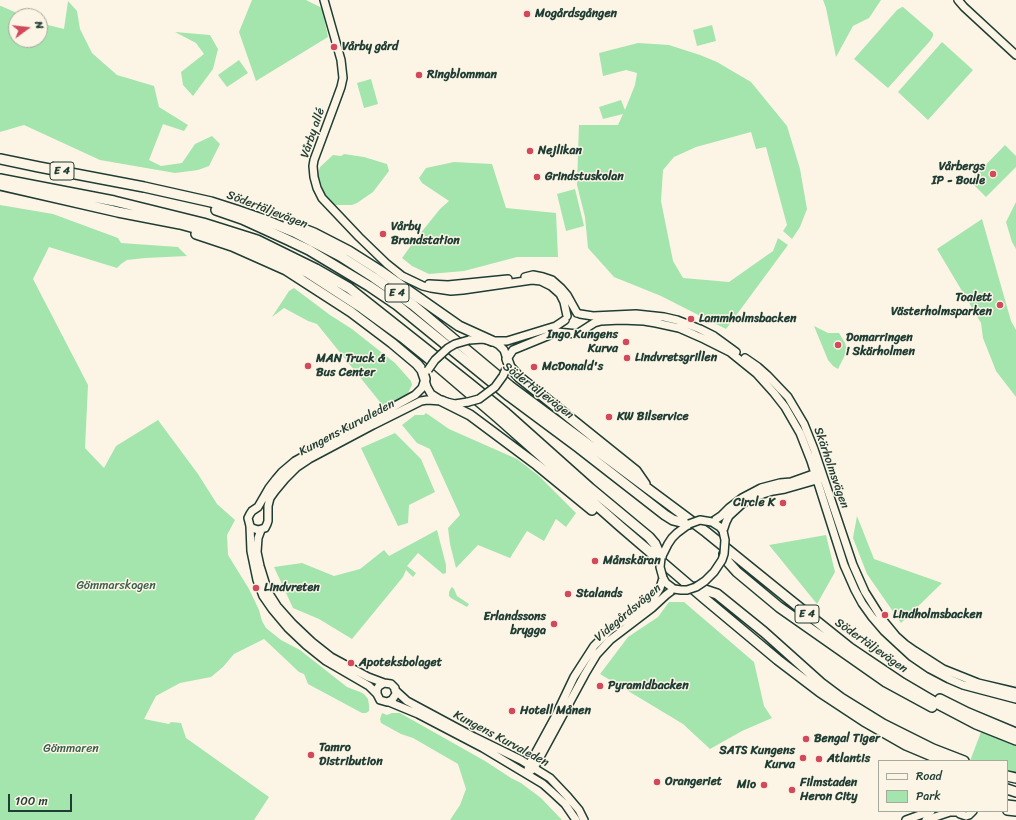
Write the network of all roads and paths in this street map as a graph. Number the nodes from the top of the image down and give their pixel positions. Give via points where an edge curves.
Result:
1 (324, 0) edge
2 (958, 0) edge
3 (963, 0) edge
4 (1016, 50) edge
5 (1016, 55) edge
6 (0, 159) edge
7 (0, 163) edge
8 (0, 179) edge
9 (0, 185) edge
10 (236, 210) junction
11 (118, 212) junction
12 (415, 281) junction
13 (578, 314) junction
14 (566, 318) junction
15 (583, 330) junction
16 (570, 333) junction
17 (492, 341) junction
18 (721, 344) junction
19 (507, 359) junction
20 (426, 374) junction
21 (442, 401) junction
22 (806, 448) junction
23 (819, 475) junction
24 (802, 478) junction
25 (648, 488) junction
26 (256, 510) junction
27 (268, 518) junction
28 (712, 522) junction
29 (689, 524) junction
30 (250, 526) junction
31 (261, 530) junction
32 (723, 531) junction
33 (652, 553) junction
34 (724, 554) junction
35 (662, 558) junction
36 (663, 580) junction
37 (696, 587) junction
38 (673, 590) junction
39 (895, 638) junction
40 (384, 683) junction
41 (902, 683) junction
42 (395, 690) junction
43 (1016, 692) edge
44 (377, 694) junction
45 (1016, 698) edge
46 (389, 702) junction
47 (976, 724) junction
48 (1016, 733) edge
49 (1016, 740) edge
50 (942, 760) edge
51 (962, 760) edge
52 (532, 766) junction
53 (527, 774) junction
54 (929, 812) edge
55 (950, 812) edge
56 (958, 812) edge
57 (972, 812) edge
58 (576, 820) edge
59 (584, 820) edge
60 (906, 820) edge
61 (926, 820) edge

1 - 12 street, Vårby allé via 341,60 343,78 314,160 315,183 322,198 386,264 402,276
2 - 5 street
3 - 4 street
6 - 10 highway, Södertäljevägen / E 4 via 144,186
7 - 29 highway via 197,203 309,250 397,306 509,396 665,515
8 - 35 highway via 114,201 203,223 257,240 316,269 349,288 506,413 649,537
9 - 11 highway, E 4
10 - 17 highway via 281,220 332,242 379,270 459,326
10 - 25 highway, Södertäljevägen / E 4 via 313,241 373,276 413,305 510,386
11 - 20 highway via 232,246 286,270 351,312 392,343
11 - 33 highway, E 4 via 220,235 265,252 308,273 362,308 428,358
12 - 13 street, Vårby allé via 448,285 533,275 543,277 552,280 567,295
12 - 14 street, Vårby allé via 423,286 446,291 541,281 560,294
13 - 14 street via 570,314
13 - 15 street via 585,321
13 - 18 street, Skärholmsvägen via 636,314 664,317 694,326 714,336
14 - 16 street via 564,327
14 - 17 street via 556,326 507,341
15 - 16 street via 576,334
15 - 18 street, Skärholmsvägen via 600,321 644,321 669,325
16 - 19 street via 557,332 513,350
17 - 19 street via 504,350
17 - 20 street, bridge via 469,340 454,344 435,360
18 - 22 street, Skärholmsvägen via 756,373 774,393 792,419
18 - 23 street, Skärholmsvägen via 758,367 788,397 808,432
19 - 21 street, bridge via 503,376 495,387 479,398 455,404
19 - 25 highway via 519,377 636,471
20 - 21 street via 427,387 431,394
20 - 26 street, Kungens Kurvaleden via 422,388 415,395 295,461 276,479
21 - 27 street, Kungens Kurvaleden via 421,401 309,459 286,478 270,498
21 - 33 highway via 470,415 628,538
22 - 23 street, Skärholmsvägen
22 - 24 street via 808,464
23 - 24 street
23 - 32 street via 748,500 729,516
23 - 39 street, Skärholmsvägen via 844,565 855,590 872,617 884,631
24 - 28 street via 752,492
25 - 41 highway, Södertäljevägen / E 4 via 831,633
26 - 27 street via 265,512
26 - 30 street via 252,511 248,518
27 - 31 street via 265,528
28 - 29 street, bridge via 700,520
28 - 32 street
29 - 35 street via 672,538
30 - 31 street via 255,530
30 - 44 street via 251,551 257,580 263,596 272,609 306,645 326,661 369,686
31 - 40 street via 257,552 268,592 277,606 312,642 331,656
32 - 34 street, bridge
33 - 50 highway, E 4 via 824,695 864,722 906,745
34 - 37 street, bridge via 714,572
34 - 47 highway via 737,572 779,606 886,682 955,719
35 - 36 street, bridge via 660,567
36 - 38 street
36 - 52 street, Videgårdsvägen via 653,599 610,630 594,646 574,677
37 - 38 street, bridge
37 - 51 highway via 717,594 821,683 862,711 909,737
38 - 52 street, Videgårdsvägen via 610,640 597,654
39 - 43 street, Skärholmsvägen via 943,669 978,683
39 - 45 street, Skärholmsvägen via 911,656 949,679
40 - 42 street via 393,686
40 - 44 street via 377,689
41 - 47 highway, Södertäljevägen / E 4
41 - 48 highway
42 - 46 street via 394,697
42 - 52 street, Kungens Kurvaleden via 407,701
44 - 46 street via 380,700
46 - 53 street, Kungens Kurvaleden via 451,731
47 - 49 highway, Södertäljevägen / E 4
52 - 53 street, Videgårdsvägen
52 - 59 street, Kungens Kurvaleden via 562,790
53 - 58 street, Kungens Kurvaleden via 543,784 565,804
54 - 60 street
55 - 61 street
56 - 57 street via 966,816

